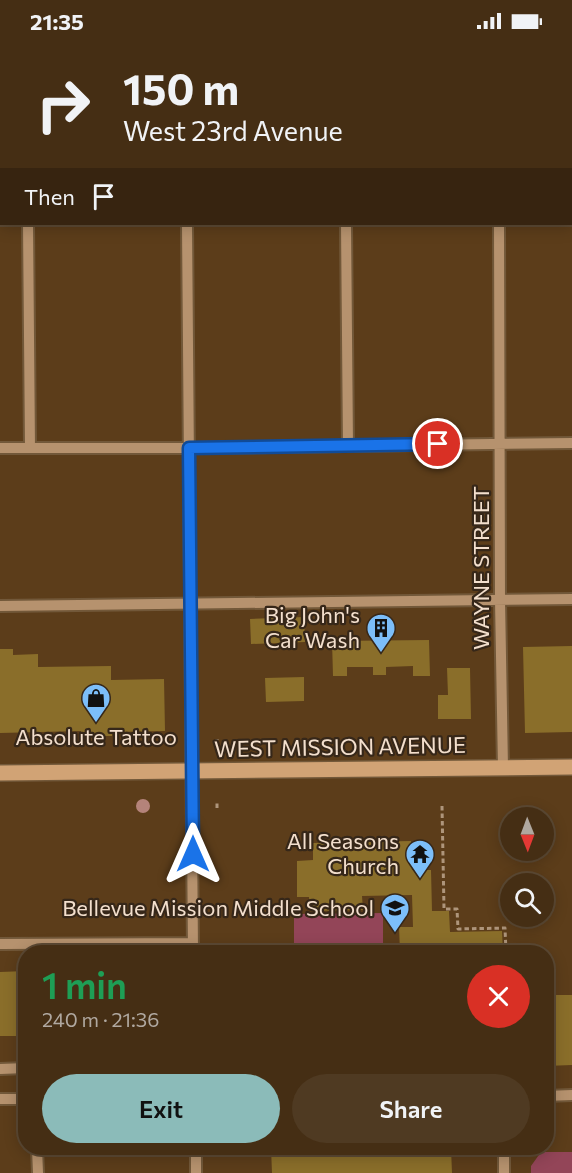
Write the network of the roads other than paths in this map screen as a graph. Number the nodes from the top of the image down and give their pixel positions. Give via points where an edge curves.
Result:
1 (28, 225) edge
2 (187, 225) edge
3 (346, 225) edge
4 (499, 225) edge
5 (572, 443) edge
6 (499, 444) junction
7 (348, 446) junction
8 (0, 448) edge
9 (30, 448) junction
10 (189, 448) junction
11 (572, 599) edge
12 (500, 600) junction
13 (190, 605) junction
14 (0, 606) edge
15 (572, 767) edge
16 (503, 768) junction
17 (193, 771) junction
18 (0, 773) edge
19 (0, 944) edge
20 (48, 945) edge
21 (193, 945) edge
22 (18, 1068) edge
23 (0, 1069) edge
24 (572, 1095) edge
25 (554, 1096) edge
26 (18, 1099) edge
27 (0, 1100) edge
28 (38, 1155) edge
29 (196, 1155) edge
30 (504, 1155) edge
31 (38, 1173) edge
32 (196, 1173) edge
33 (504, 1173) edge

1 - 9 street
2 - 10 street
3 - 7 street
4 - 6 street, WAYNE STREET
5 - 6 street
6 - 7 street
6 - 12 street, WAYNE STREET
7 - 10 street
8 - 9 street
9 - 10 street
10 - 13 street
11 - 12 street
12 - 13 street
12 - 16 street, WAYNE STREET
13 - 14 street
13 - 17 street
15 - 16 main road, WEST MISSION AVENUE
16 - 17 main road, WEST MISSION AVENUE
17 - 18 main road, WEST MISSION AVENUE
17 - 21 street
19 - 20 street
22 - 23 street
24 - 25 street
26 - 27 street
28 - 31 street
29 - 32 street
30 - 33 street

